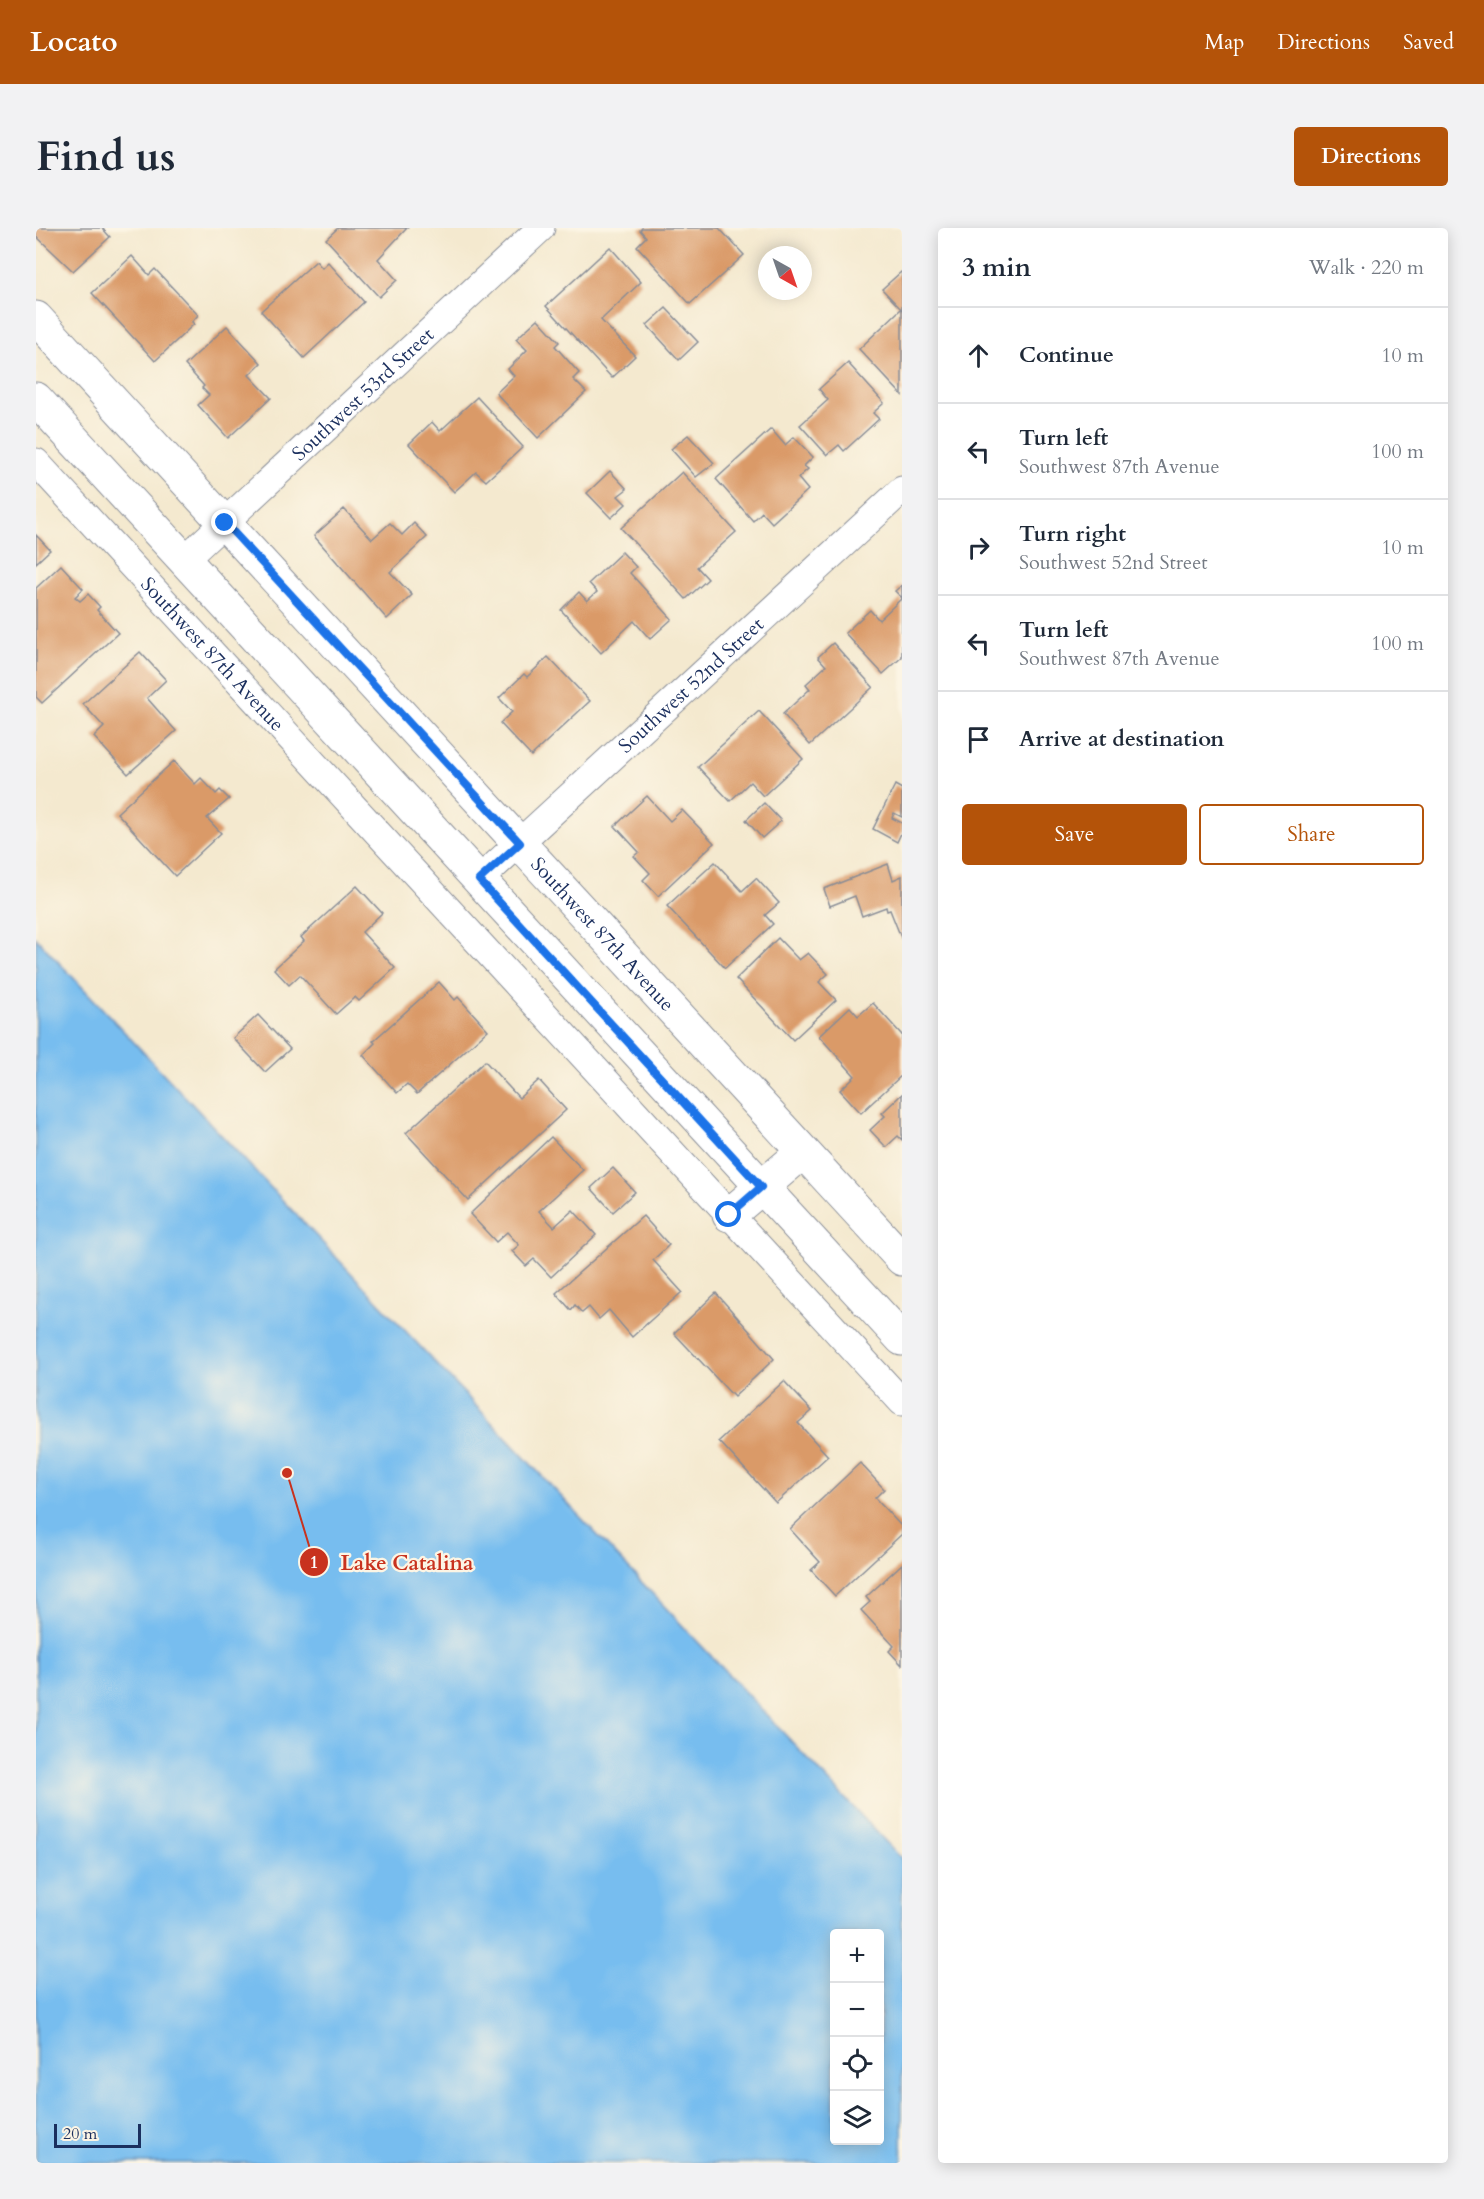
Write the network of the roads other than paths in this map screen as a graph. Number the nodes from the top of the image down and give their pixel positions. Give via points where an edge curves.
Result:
1 (541, 228) edge
2 (36, 318) edge
3 (36, 399) edge
4 (36, 462) edge
5 (902, 490) edge
6 (225, 523) junction
7 (184, 560) junction
8 (520, 843) junction
9 (479, 880) junction
10 (803, 1152) junction
11 (761, 1187) junction
12 (729, 1215) junction
13 (902, 1259) edge
14 (902, 1339) edge
15 (902, 1402) edge

1 - 6 street, Southwest 53rd Street
2 - 6 main road, Southwest 87th Avenue
3 - 7 main road
4 - 12 street, Southwest 87th Avenue
5 - 8 street, Southwest 52nd Street
6 - 7 street, Southwest 53rd Street
6 - 8 main road, Southwest 87th Avenue
7 - 9 main road
8 - 9 street, Southwest 52nd Street
8 - 10 main road, Southwest 87th Avenue
9 - 11 main road
10 - 11 main road
10 - 13 main road, Southwest 87th Avenue
11 - 12 main road
11 - 14 main road
12 - 15 street, Southwest 87th Avenue

